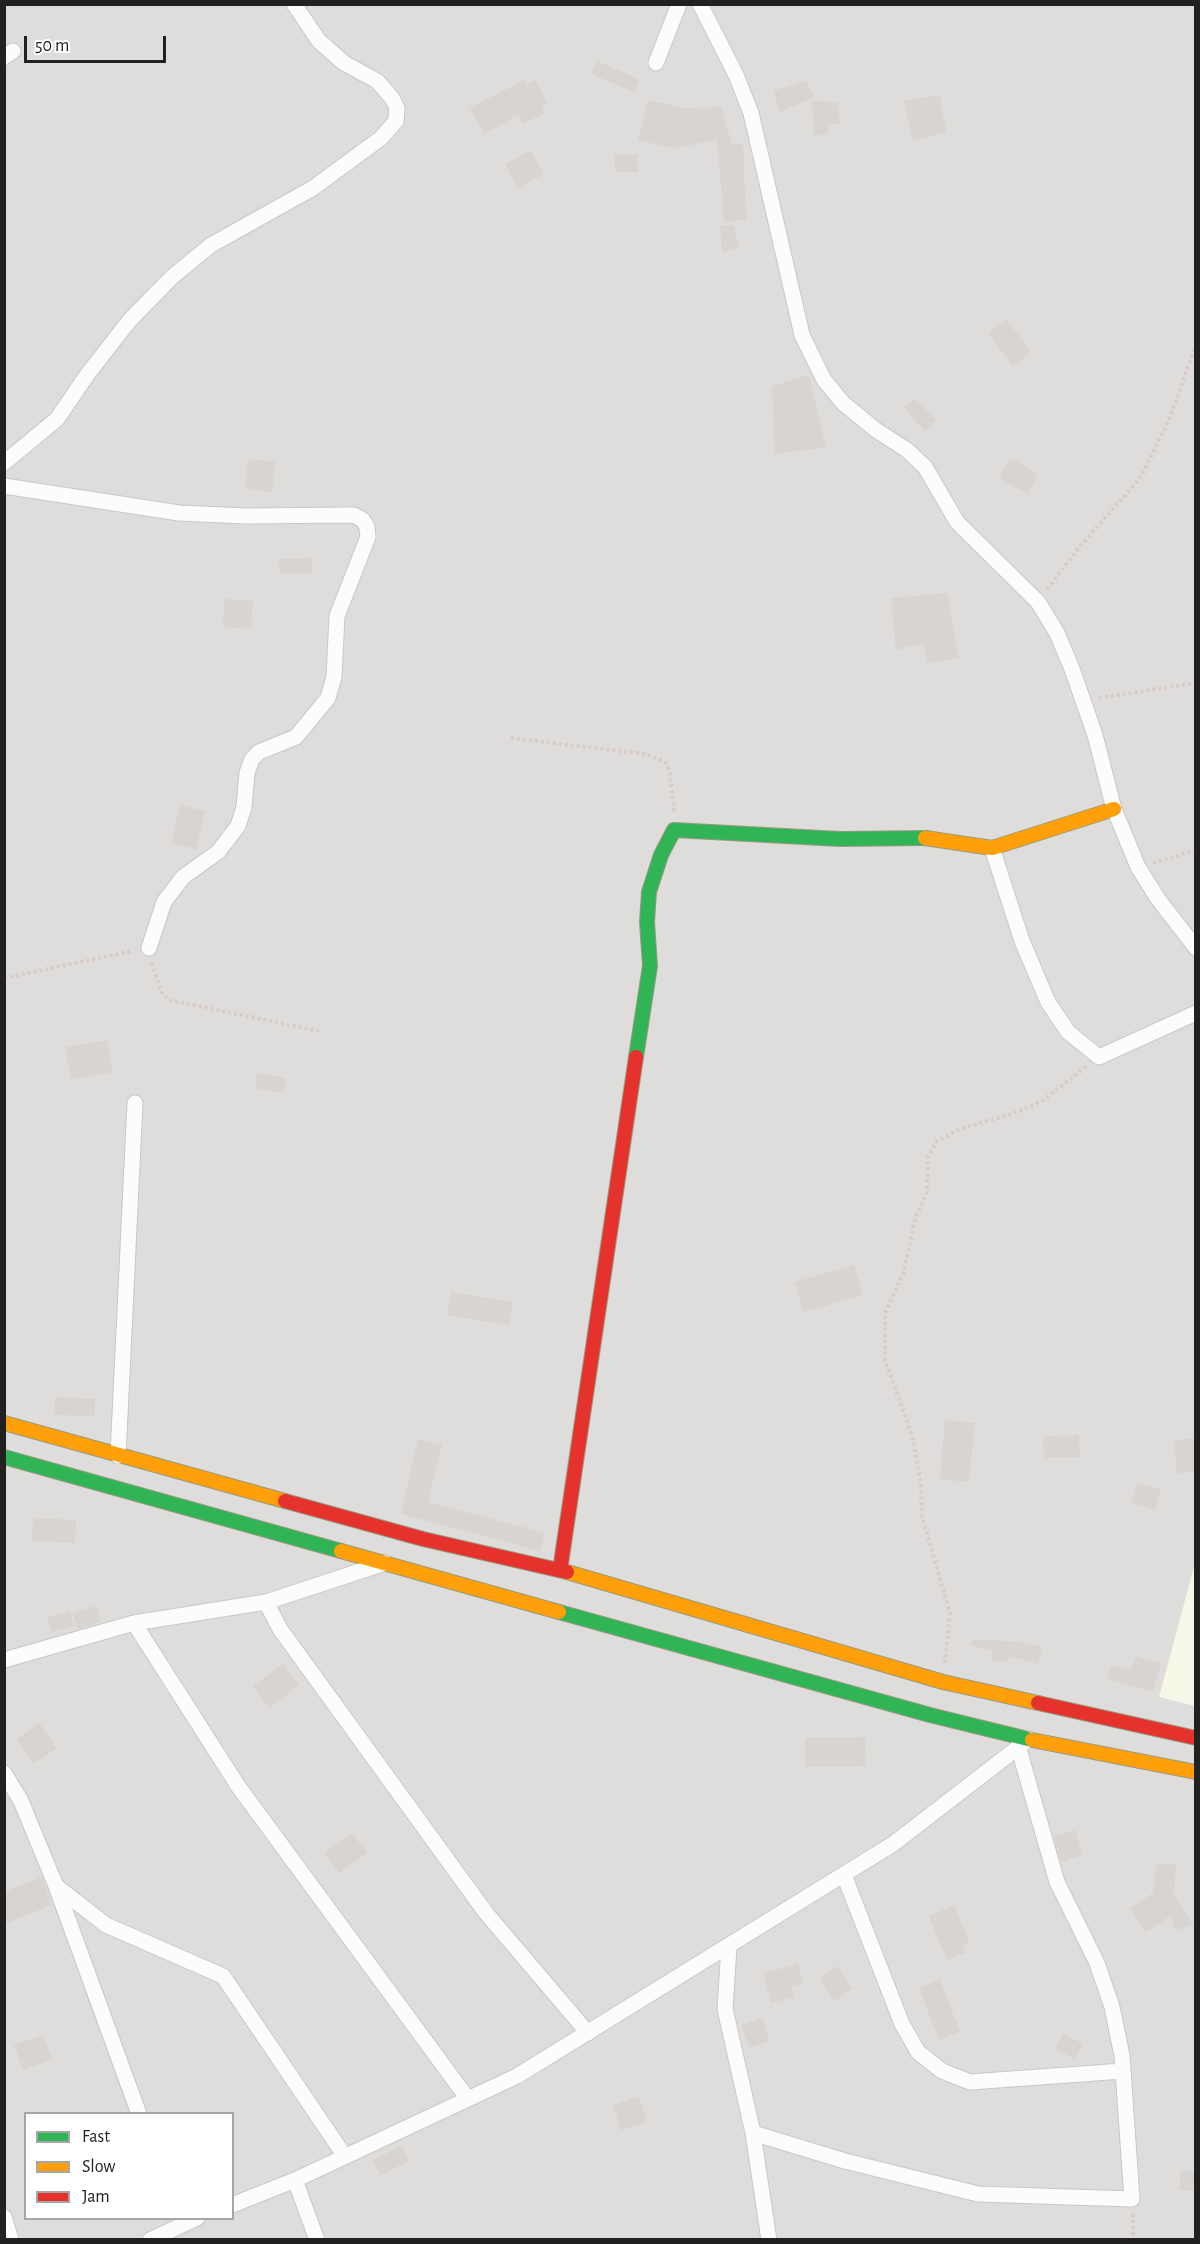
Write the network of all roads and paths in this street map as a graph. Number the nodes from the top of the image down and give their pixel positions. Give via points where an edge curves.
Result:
1 (294, 4) edge
2 (679, 4) edge
3 (700, 4) edge
4 (656, 63) dead end
5 (1196, 344) edge
6 (4, 463) edge
7 (4, 486) edge
8 (1038, 602) junction
9 (1196, 683) edge
10 (1084, 702) junction
11 (511, 738) dead end
12 (1114, 809) junction
13 (674, 830) junction
14 (992, 848) junction
15 (1196, 850) edge
16 (1138, 867) junction
17 (149, 948) junction
18 (1196, 948) edge
19 (4, 978) edge
20 (1196, 1013) edge
21 (323, 1032) dead end
22 (1099, 1056) junction
23 (135, 1103) dead end
24 (4, 1423) edge
25 (4, 1456) edge
26 (118, 1456) junction
27 (385, 1563) junction
28 (560, 1570) junction
29 (266, 1602) junction
30 (134, 1623) junction
31 (4, 1660) edge
32 (943, 1682) junction
33 (1196, 1738) edge
34 (1023, 1742) junction
35 (1196, 1772) edge
36 (4, 1773) edge
37 (844, 1875) junction
38 (56, 1886) junction
39 (729, 1947) junction
40 (588, 2033) junction
41 (1123, 2071) junction
42 (468, 2098) junction
43 (139, 2112) edge
44 (753, 2133) junction
45 (344, 2155) junction
46 (295, 2180) junction
47 (1132, 2199) junction
48 (234, 2204) edge
49 (4, 2217) edge
50 (193, 2220) edge
51 (11, 2240) edge
52 (150, 2240) edge
53 (317, 2240) edge
54 (769, 2240) edge
55 (1133, 2240) edge

1 - 6 street via 319,41 344,63 377,81 392,98 396,121 381,138 313,188 211,245 172,277 129,321 57,419
2 - 4 street
3 - 8 street via 751,113 802,335 824,380 843,403 925,467 957,522
5 - 8 path via 1169,420 1141,477
7 - 17 street via 179,513 354,515 363,519 367,527 368,537 338,616 334,677 328,699 296,737 259,752 252,759 238,826 218,852 183,877 164,902
8 - 10 street via 1058,633
9 - 10 path
10 - 12 street
11 - 13 path via 660,759 670,773
12 - 14 street
12 - 16 street
13 - 14 street via 840,839 915,836
13 - 28 street via 649,892 650,966
14 - 22 street via 1022,941 1048,1002 1068,1032
15 - 16 path
16 - 18 street
17 - 19 path
17 - 21 path via 161,992 169,1000
20 - 22 street
22 - 32 path via 1041,1101 937,1141 928,1157 927,1192 916,1216 903,1274 885,1313 885,1360 912,1435 922,1516 950,1613
23 - 26 street
24 - 26 street
25 - 27 street
26 - 28 street via 423,1539
27 - 29 street
27 - 34 street
28 - 32 street
29 - 30 street
29 - 40 street via 280,1629 486,1913
30 - 31 street
30 - 42 street via 238,1786
32 - 33 street
34 - 35 street
34 - 37 street via 893,1845
34 - 41 street via 1057,1882 1097,1963 1112,2007
36 - 38 street via 21,1801
37 - 39 street
37 - 41 street via 902,2024 918,2052 942,2071 970,2082
38 - 43 street
38 - 45 street via 106,1925 223,1976
39 - 40 street
39 - 44 street via 725,2008
40 - 42 street via 517,2076
41 - 47 street
42 - 45 street
44 - 47 street via 978,2194
44 - 54 street
45 - 46 street
46 - 48 street
46 - 53 street
47 - 55 path
49 - 51 street
50 - 52 street

